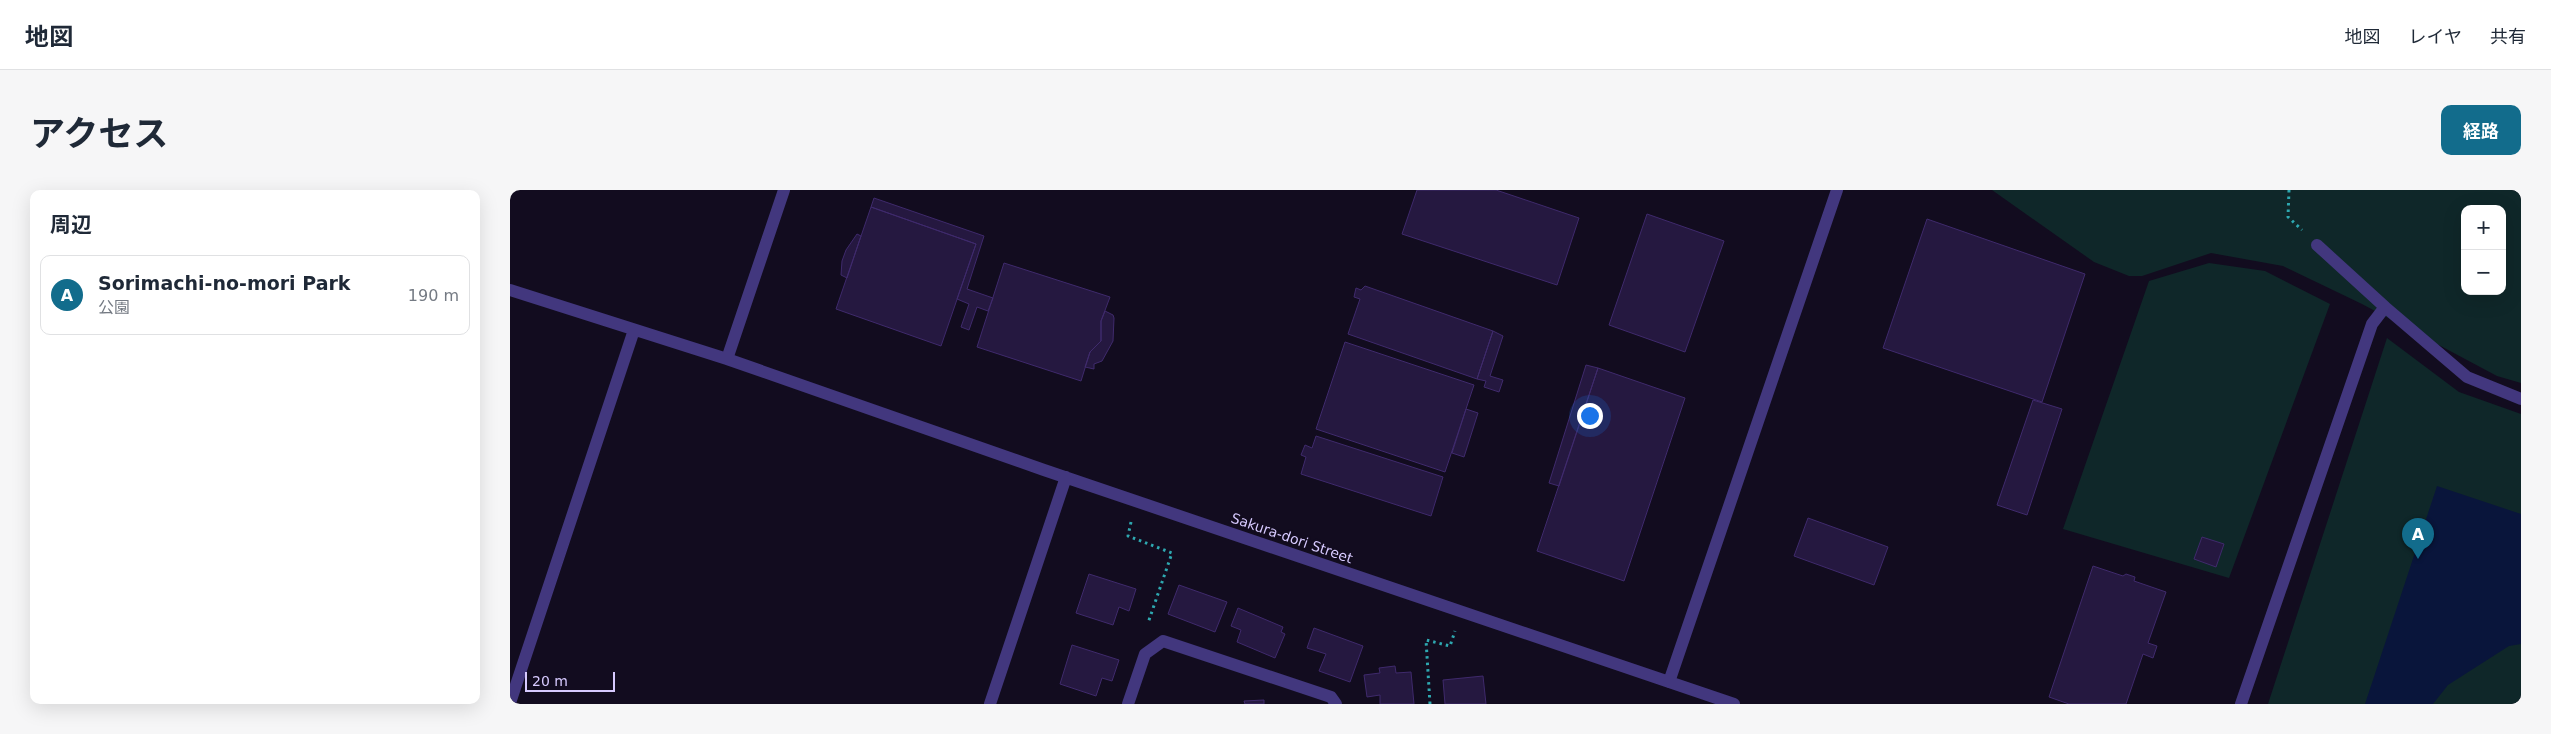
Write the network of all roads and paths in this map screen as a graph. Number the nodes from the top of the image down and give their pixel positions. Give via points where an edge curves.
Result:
1 (784, 190) edge
2 (1837, 190) edge
3 (2289, 190) edge
4 (2317, 245) joint
5 (510, 290) edge
6 (2385, 307) junction
7 (634, 330) junction
8 (727, 359) junction
9 (2521, 398) edge
10 (1066, 478) junction
11 (1132, 521) dead end
12 (1455, 630) dead end
13 (1145, 654) junction
14 (1669, 682) junction
15 (510, 703) edge
16 (990, 704) edge
17 (1128, 704) edge
18 (1336, 704) edge
19 (1430, 704) edge
20 (1734, 704) edge
21 (2241, 704) edge

1 - 8 street
2 - 14 street
3 - 4 path via 2288,217
4 - 6 street
5 - 7 street, Sakura-dori Street
6 - 9 street via 2467,377
6 - 21 street via 2372,324
7 - 8 street, Sakura-dori Street
7 - 15 street
8 - 10 street, Sakura-dori Street
10 - 14 street, Sakura-dori Street
10 - 16 street
11 - 13 path via 1128,536 1172,553 1148,624
12 - 19 path via 1450,646 1426,640
13 - 17 street
13 - 18 street via 1163,640 1330,697
14 - 20 street, Sakura-dori Street

